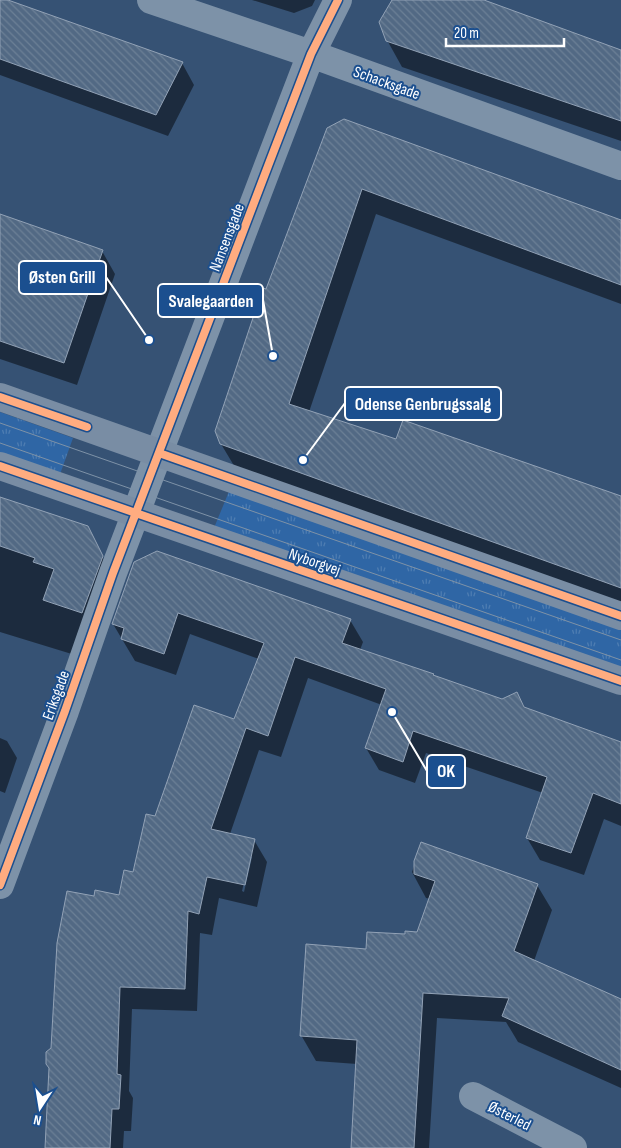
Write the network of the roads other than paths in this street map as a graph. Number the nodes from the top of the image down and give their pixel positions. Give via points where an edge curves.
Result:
1 (151, 0) edge
2 (338, 0) edge
3 (311, 54) junction
4 (621, 166) edge
5 (0, 397) edge
6 (159, 453) junction
7 (0, 466) edge
8 (136, 514) junction
9 (621, 616) edge
10 (621, 682) edge
11 (0, 885) edge
12 (473, 1096) dead end
13 (573, 1148) edge

1 - 3 street, Schacksgade
2 - 3 street, Nansensgade
3 - 4 street, Schacksgade
3 - 6 street, Nansensgade
5 - 6 street
6 - 8 street, Nansensgade
6 - 9 street
7 - 8 street, Nyborgvej
8 - 10 street, Nyborgvej
8 - 11 street, Eriksgade
12 - 13 street, Østerled

